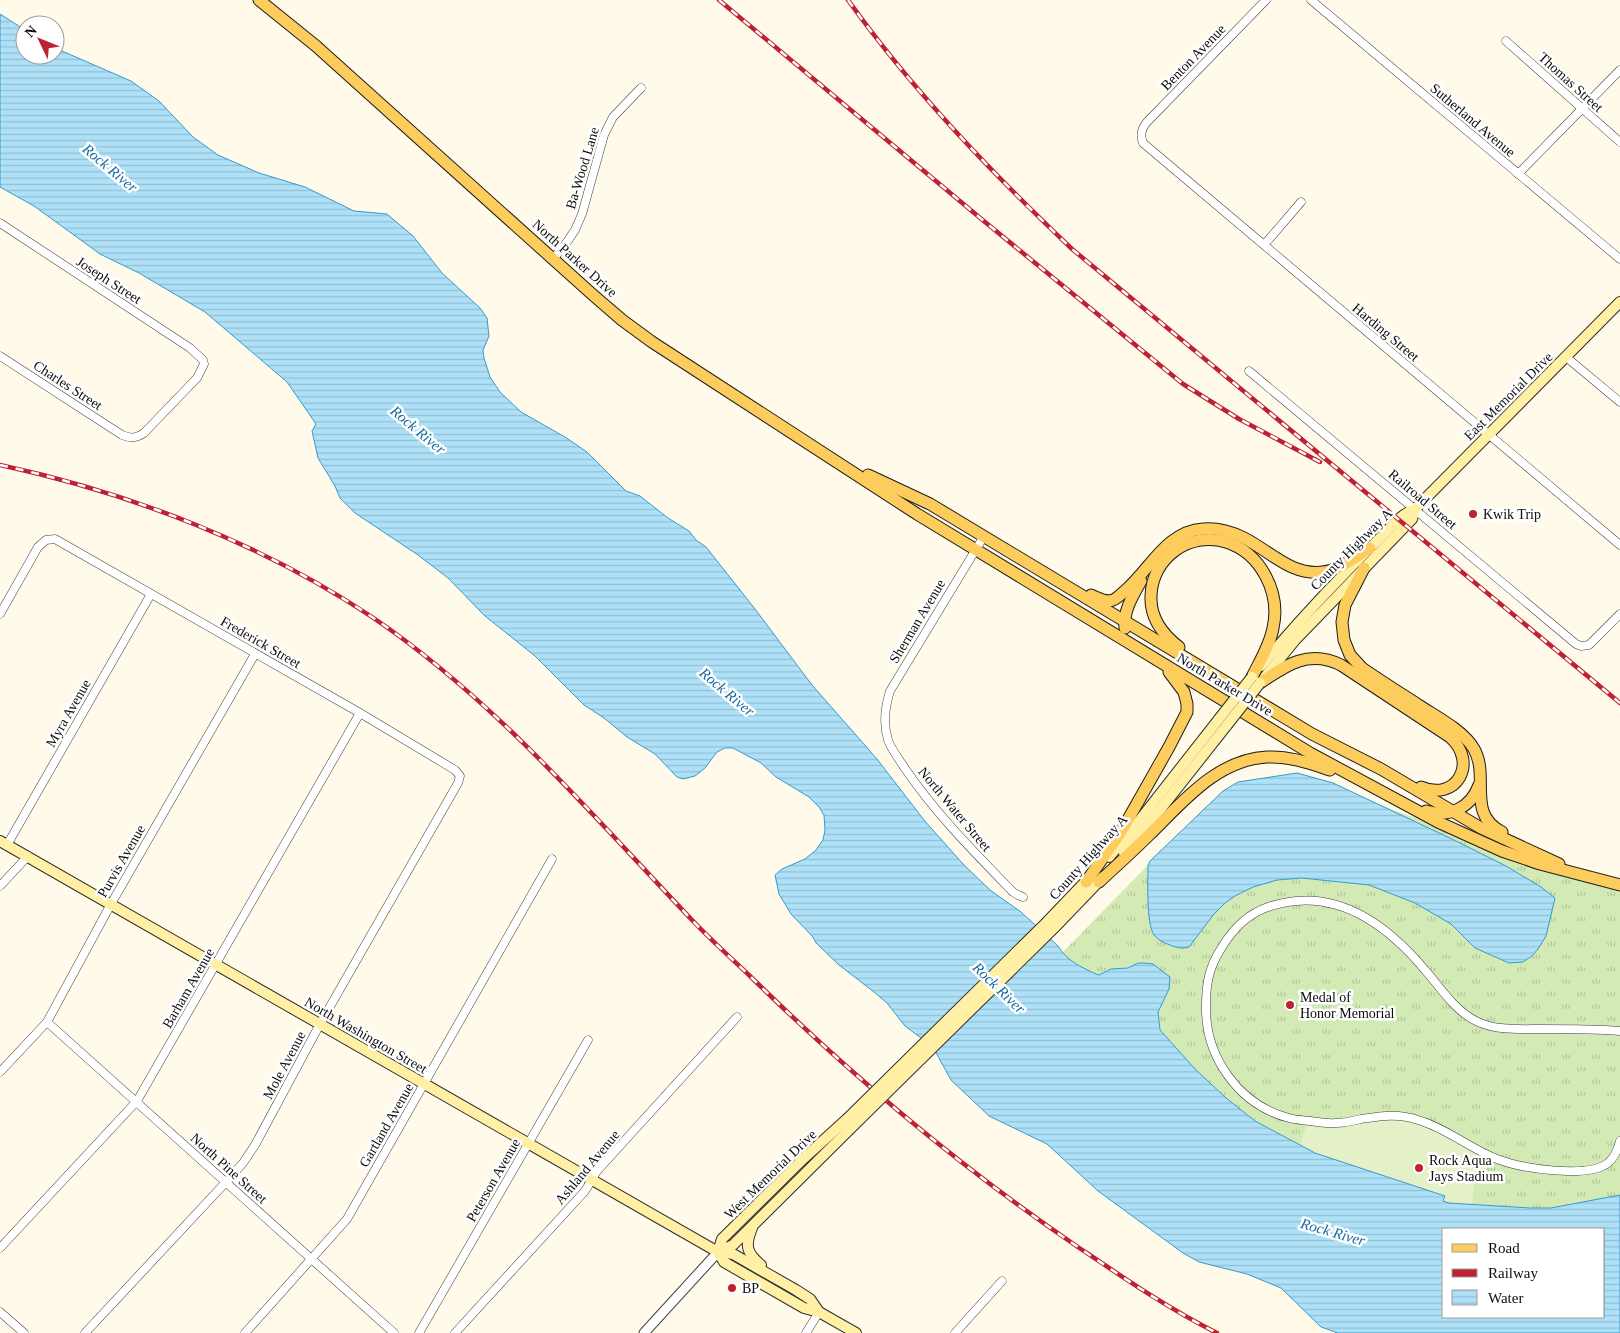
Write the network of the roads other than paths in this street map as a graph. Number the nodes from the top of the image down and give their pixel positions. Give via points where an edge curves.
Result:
1 (259, 0) edge
2 (271, 0) edge
3 (1266, 0) edge
4 (1311, 0) edge
5 (1506, 41) dead end
6 (316, 46) junction
7 (1620, 70) edge
8 (641, 88) dead end
9 (1582, 108) junction
10 (1141, 134) joint
11 (1620, 142) edge
12 (1518, 174) junction
13 (1301, 202) dead end
14 (0, 223) edge
15 (1264, 245) junction
16 (553, 258) junction
17 (1620, 259) edge
18 (1620, 302) edge
19 (0, 356) edge
20 (1566, 357) junction
21 (1250, 371) dead end
22 (1620, 402) edge
23 (1489, 434) junction
24 (122, 435) joint
25 (838, 462) junction
26 (1415, 509) junction
27 (984, 536) junction
28 (1620, 545) edge
29 (1370, 548) junction
30 (975, 550) junction
31 (1153, 560) junction
32 (1364, 568) junction
33 (1058, 581) junction
34 (151, 594) junction
35 (0, 614) edge
36 (1620, 614) edge
37 (1124, 621) junction
38 (1131, 645) junction
39 (255, 654) junction
40 (1161, 663) junction
41 (1212, 672) junction
42 (1256, 680) junction
43 (360, 713) junction
44 (1223, 722) junction
45 (885, 725) joint
46 (1381, 769) junction
47 (460, 776) joint
48 (1359, 779) junction
49 (1480, 781) junction
50 (1412, 807) junction
51 (1453, 811) junction
52 (4, 843) edge
53 (1524, 847) junction
54 (28, 856) junction
55 (552, 859) dead end
56 (1086, 882) junction
57 (1099, 882) junction
58 (1620, 884) edge
59 (0, 886) edge
60 (1023, 897) dead end
61 (111, 904) junction
62 (1050, 925) junction
63 (216, 964) junction
64 (737, 1017) dead end
65 (47, 1022) junction
66 (320, 1024) junction
67 (1620, 1031) edge
68 (588, 1040) dead end
69 (0, 1072) edge
70 (424, 1084) junction
71 (137, 1101) junction
72 (850, 1123) junction
73 (1620, 1141) edge
74 (528, 1144) junction
75 (592, 1180) junction
76 (226, 1182) junction
77 (753, 1226) junction
78 (0, 1248) edge
79 (718, 1252) junction
80 (311, 1259) junction
81 (781, 1281) junction
82 (1002, 1281) dead end
83 (0, 1312) edge
84 (820, 1312) junction
85 (24, 1333) edge
86 (85, 1333) edge
87 (245, 1333) edge
88 (394, 1333) edge
89 (419, 1333) edge
90 (455, 1333) edge
91 (644, 1333) edge
92 (806, 1333) edge
93 (856, 1333) edge
94 (955, 1333) edge

1 - 6 main road, North Parker Drive
2 - 6 main road, North Parker Drive
3 - 10 street, Benton Avenue via 1147,122
4 - 12 street, Sutherland Avenue
5 - 9 street, Thomas Street
6 - 16 main road, North Parker Drive
7 - 9 street
8 - 16 street, Ba-Wood Lane via 613,117 604,135 582,214 575,230
9 - 11 street, Thomas Street
9 - 12 street
10 - 15 street, Harding Street via 1148,148
12 - 17 street, Sutherland Avenue
13 - 15 street
14 - 24 street, Joseph Street via 204,360 204,367 197,378 144,433 137,438
15 - 23 street, Harding Street
16 - 25 main road, North Parker Drive via 592,296 652,342
18 - 20 main road, East Memorial Drive
19 - 24 street, Charles Street
20 - 22 street
20 - 23 main road, East Memorial Drive
21 - 26 street, Railroad Street
23 - 26 main road, East Memorial Drive
23 - 28 street, Harding Street
25 - 27 main road, North Parker Drive via 930,504
25 - 30 main road, North Parker Drive
26 - 29 main road, County Highway A via 1406,512
26 - 32 main road, County Highway A via 1412,519
26 - 36 street, Railroad Street via 1574,643 1589,645
27 - 30 street, Sherman Avenue
27 - 33 main road, North Parker Drive
29 - 31 main road via 1336,568 1312,572 1293,568 1230,532 1203,529 1175,539
29 - 42 main road, County Highway A via 1306,615
30 - 38 main road, North Parker Drive
30 - 45 street, Sherman Avenue via 890,691 885,707
31 - 33 main road via 1132,584 1112,600
31 - 37 main road via 1133,595
32 - 42 main road, County Highway A
32 - 49 main road via 1345,605 1342,622 1350,655 1362,668 1464,737 1478,755
33 - 37 main road, North Parker Drive
34 - 35 street, Frederick Street via 55,539 46,540 38,547
34 - 39 street, Frederick Street
34 - 52 street, Myra Avenue
37 - 38 main road
37 - 41 main road, North Parker Drive
38 - 40 main road, North Parker Drive
39 - 43 street, Frederick Street
39 - 61 street, Purvis Avenue
40 - 48 main road, North Parker Drive
40 - 56 main road via 1184,692 1187,712 1121,832
41 - 42 main road via 1162,631 1152,613 1151,603 1151,588 1158,567 1184,545 1205,539 1225,541 1245,552 1261,568 1271,586 1275,608 1273,629
41 - 46 main road, North Parker Drive via 1312,734
42 - 44 main road, County Highway A, bridge
42 - 46 main road via 1307,659 1334,662 1450,737 1460,748 1464,760 1462,772 1454,783 1436,791
43 - 47 street, Frederick Street
43 - 63 street, Barham Avenue
44 - 56 main road, County Highway A
44 - 57 main road, County Highway A via 1144,830
45 - 60 street, North Water Street via 888,742 919,788 959,837 1013,892
46 - 51 main road, North Parker Drive
47 - 66 street, Mole Avenue
48 - 50 main road, North Parker Drive
48 - 57 main road via 1300,760 1268,757 1238,764 1198,787
49 - 51 main road via 1467,803
49 - 53 main road via 1482,813 1496,829
50 - 51 main road via 1436,814
50 - 58 main road, North Parker Drive via 1502,851
51 - 53 main road, North Parker Drive
52 - 54 main road, North Washington Street
53 - 58 main road, North Parker Drive via 1572,870
54 - 59 street
54 - 61 main road, North Washington Street
55 - 70 street, Gartland Avenue
56 - 62 main road, County Highway A
57 - 62 main road, County Highway A
61 - 63 main road, North Washington Street
61 - 65 street, Purvis Avenue
62 - 72 main road, County Highway A, bridge
63 - 66 main road, North Washington Street
63 - 71 street, Barham Avenue
64 - 75 street, Ashland Avenue
65 - 69 street, Purvis Avenue
65 - 71 street, North Pine Street
66 - 70 main road, North Washington Street
66 - 76 street, Mole Avenue via 256,1145
67 - 73 street via 1506,1029 1478,1022 1466,1016 1387,931 1366,917 1324,902 1284,903 1256,912 1226,941 1208,976 1206,1014 1212,1048 1228,1077 1241,1091 1272,1111 1290,1118 1326,1123 1405,1116 1434,1126 1496,1158 1530,1168 1585,1170 1604,1165 1614,1156
68 - 74 street, Peterson Avenue
70 - 74 main road, North Washington Street
70 - 80 street, Gartland Avenue via 344,1224
71 - 76 street, North Pine Street
71 - 78 street, Barham Avenue
72 - 77 main road, West Memorial Drive
72 - 79 main road, West Memorial Drive via 797,1165 722,1239
74 - 75 main road, North Washington Street
74 - 89 street, Peterson Avenue
75 - 79 main road, North Washington Street
75 - 90 street, Ashland Avenue
76 - 80 street, North Pine Street
76 - 86 street, Mole Avenue
77 - 79 main road, West Memorial Drive via 733,1245
77 - 81 main road via 748,1250 756,1262
79 - 81 main road, North Washington Street via 733,1254
79 - 84 main road, North Washington Street via 724,1262 804,1308
79 - 91 street, West Memorial Drive
80 - 87 street, Gartland Avenue
80 - 88 street, North Pine Street
81 - 84 main road, North Washington Street via 810,1299
82 - 94 street
83 - 85 street
84 - 92 street
84 - 93 main road, North Washington Street

